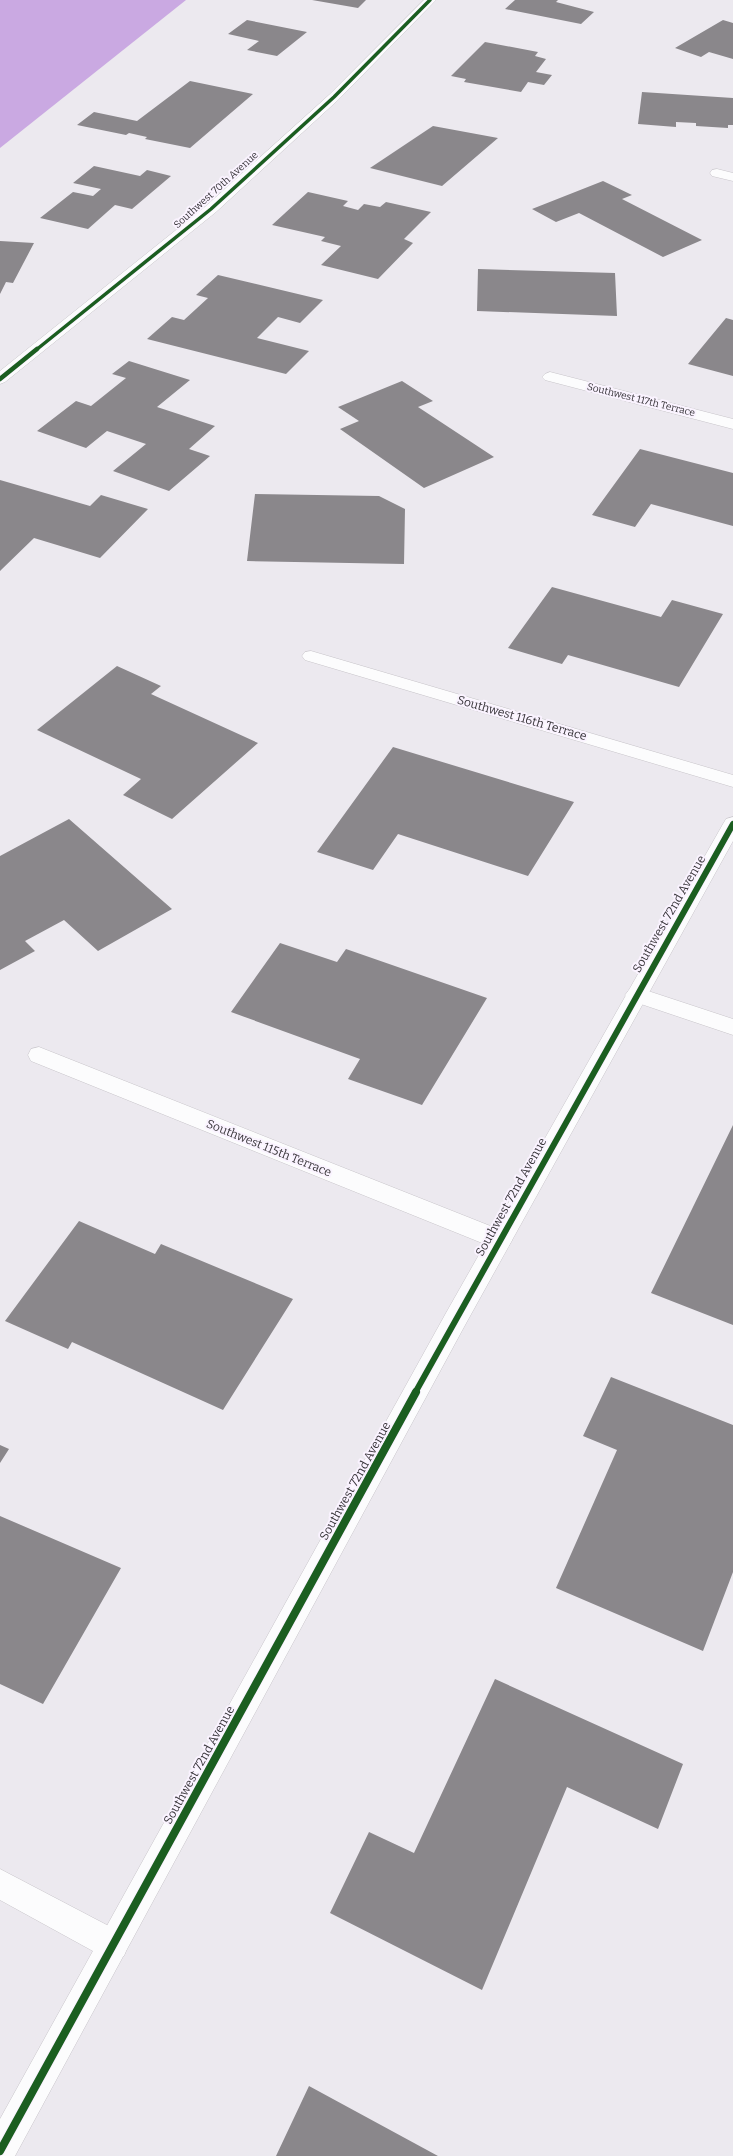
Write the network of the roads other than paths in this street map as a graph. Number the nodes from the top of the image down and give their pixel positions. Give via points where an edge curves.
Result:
1 (430, 0) edge
2 (717, 173) dead end
3 (733, 177) edge
4 (550, 377) dead end
5 (0, 379) edge
6 (733, 424) edge
7 (311, 656) dead end
8 (733, 781) edge
9 (733, 824) edge
10 (636, 994) junction
11 (733, 1027) edge
12 (39, 1055) dead end
13 (500, 1240) junction
14 (0, 1884) edge
15 (113, 1945) junction
16 (0, 2151) edge

1 - 5 street, Southwest 70th Avenue via 334,97 211,209
2 - 3 street
4 - 6 street, Southwest 117th Terrace
7 - 8 street, Southwest 116th Terrace
9 - 10 street, Southwest 72nd Avenue
10 - 11 street
10 - 13 street, Southwest 72nd Avenue
12 - 13 street, Southwest 115th Terrace
13 - 15 street, Southwest 72nd Avenue
14 - 15 street
15 - 16 street, Southwest 72nd Avenue

